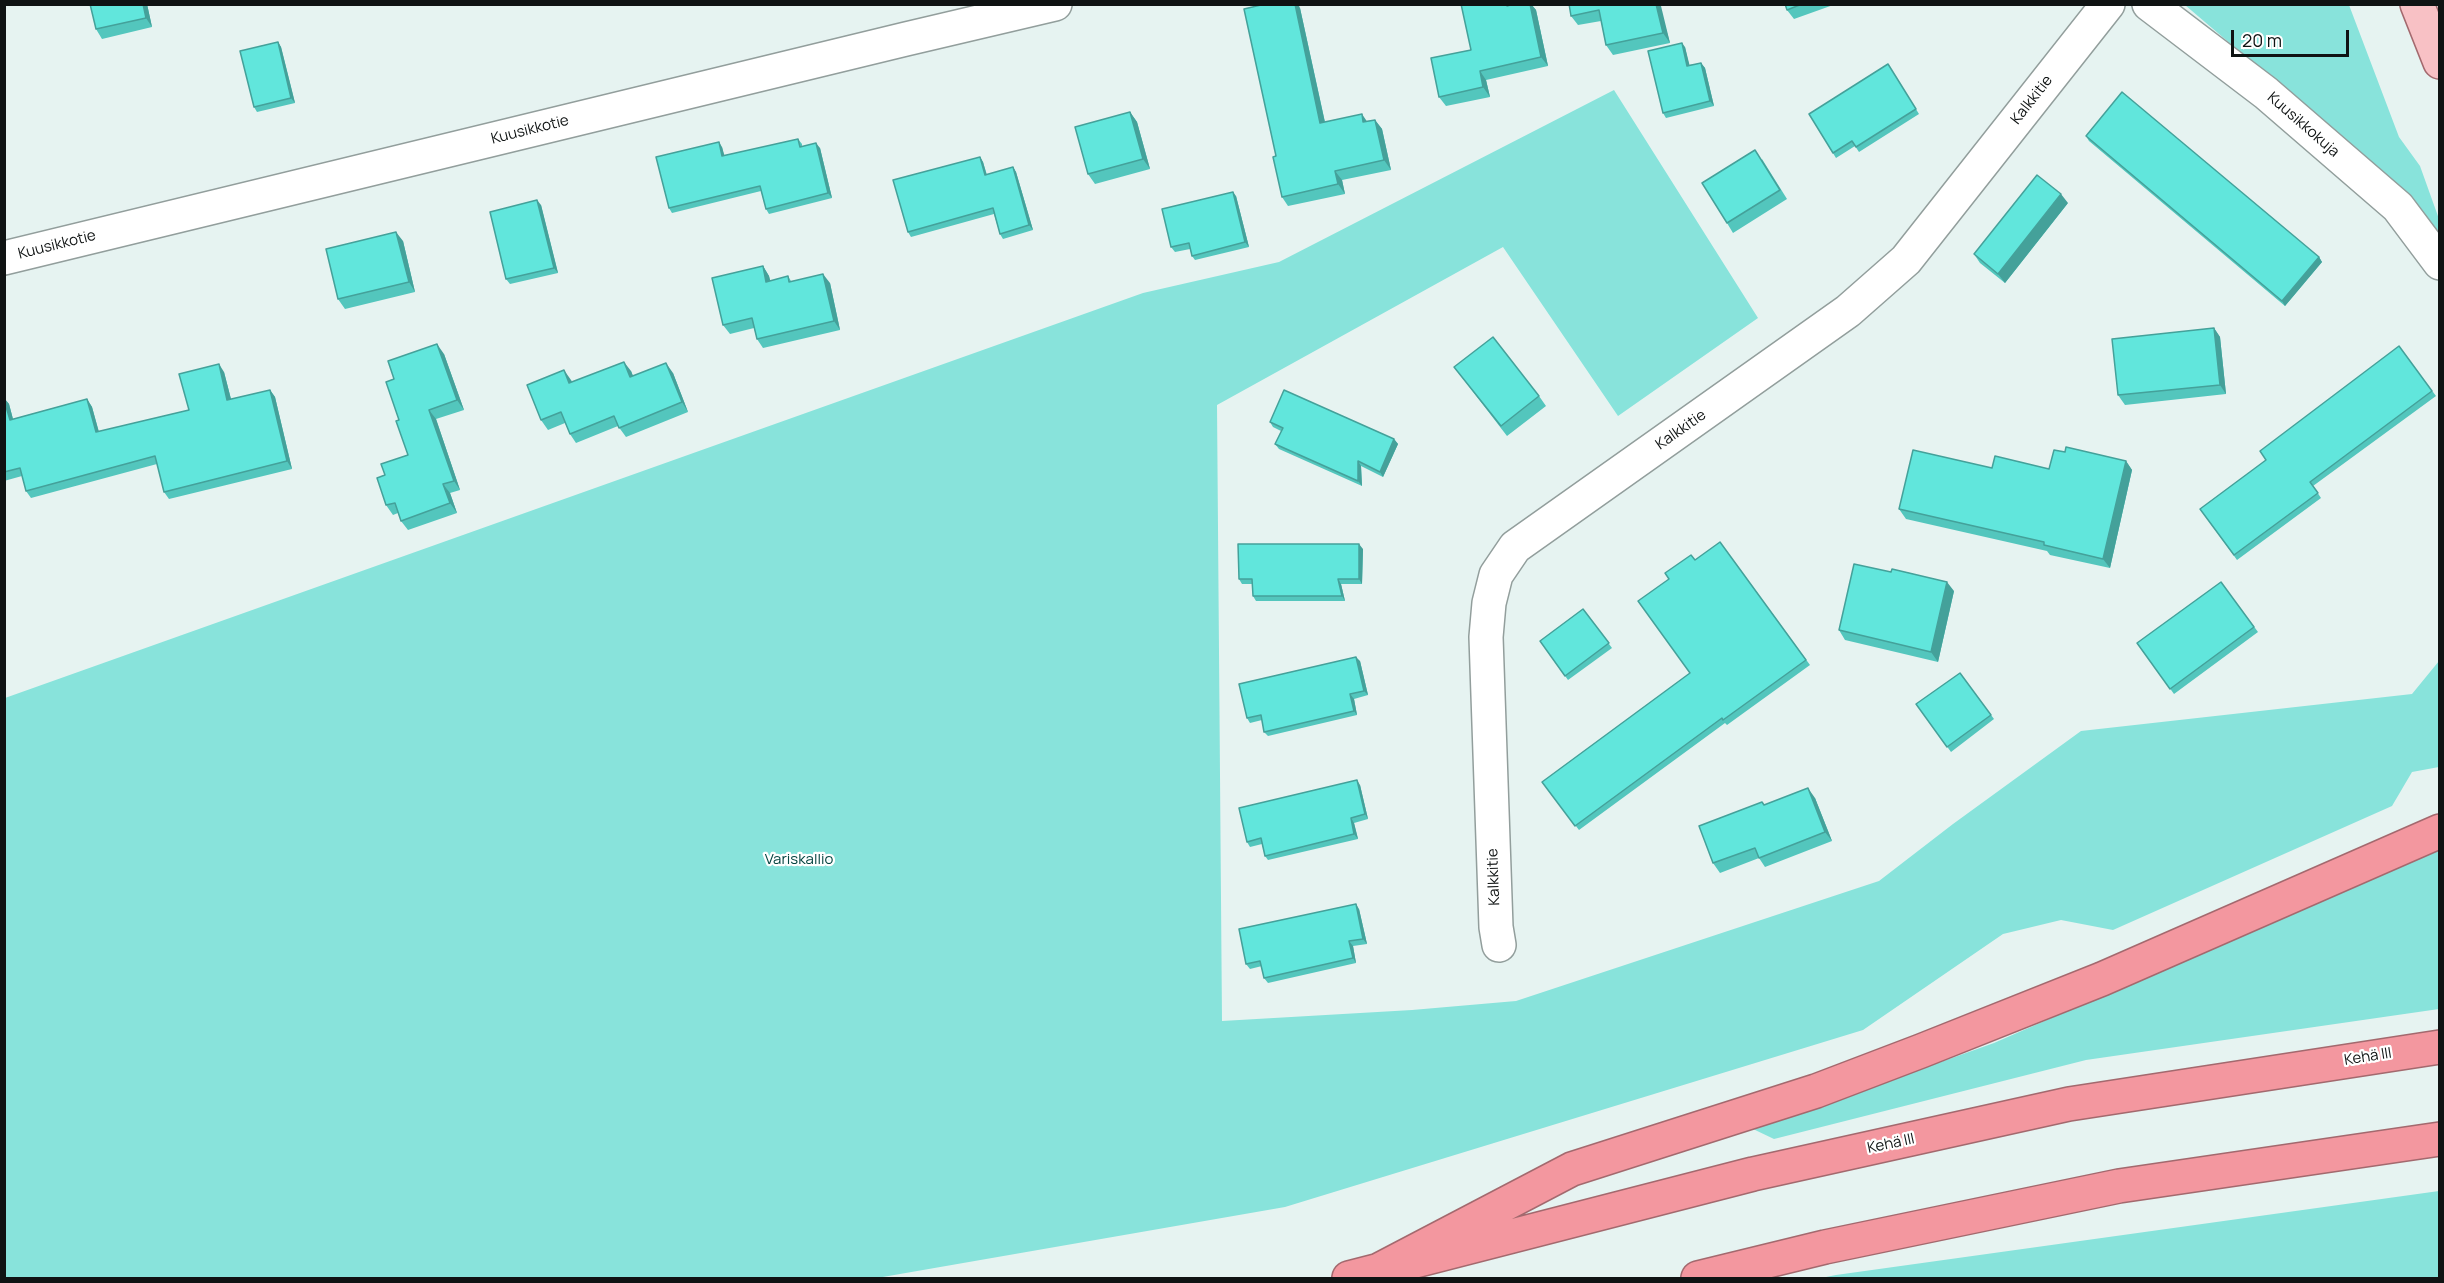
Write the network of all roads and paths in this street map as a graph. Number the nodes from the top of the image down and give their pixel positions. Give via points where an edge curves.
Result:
1 (1055, 4) edge
2 (2108, 4) edge
3 (2149, 4) edge
4 (2417, 4) edge
5 (2439, 62) edge
6 (4, 258) edge
7 (2439, 263) edge
8 (2439, 831) edge
9 (1499, 945) dead end
10 (2439, 1047) edge
11 (2439, 1139) edge
12 (1364, 1274) edge
13 (1698, 1278) edge

1 - 6 street, Kuusikkotie
2 - 9 street, Kalkkitie via 1906,260 1848,311 1515,547 1496,575 1486,637
3 - 7 street, Kuusikkokuja via 2266,93 2398,207
4 - 5 main road
8 - 12 highway via 2102,979 1816,1092 1572,1169
10 - 12 highway, Kehä III via 2069,1104 1753,1174
11 - 13 highway via 2119,1186 1825,1247

